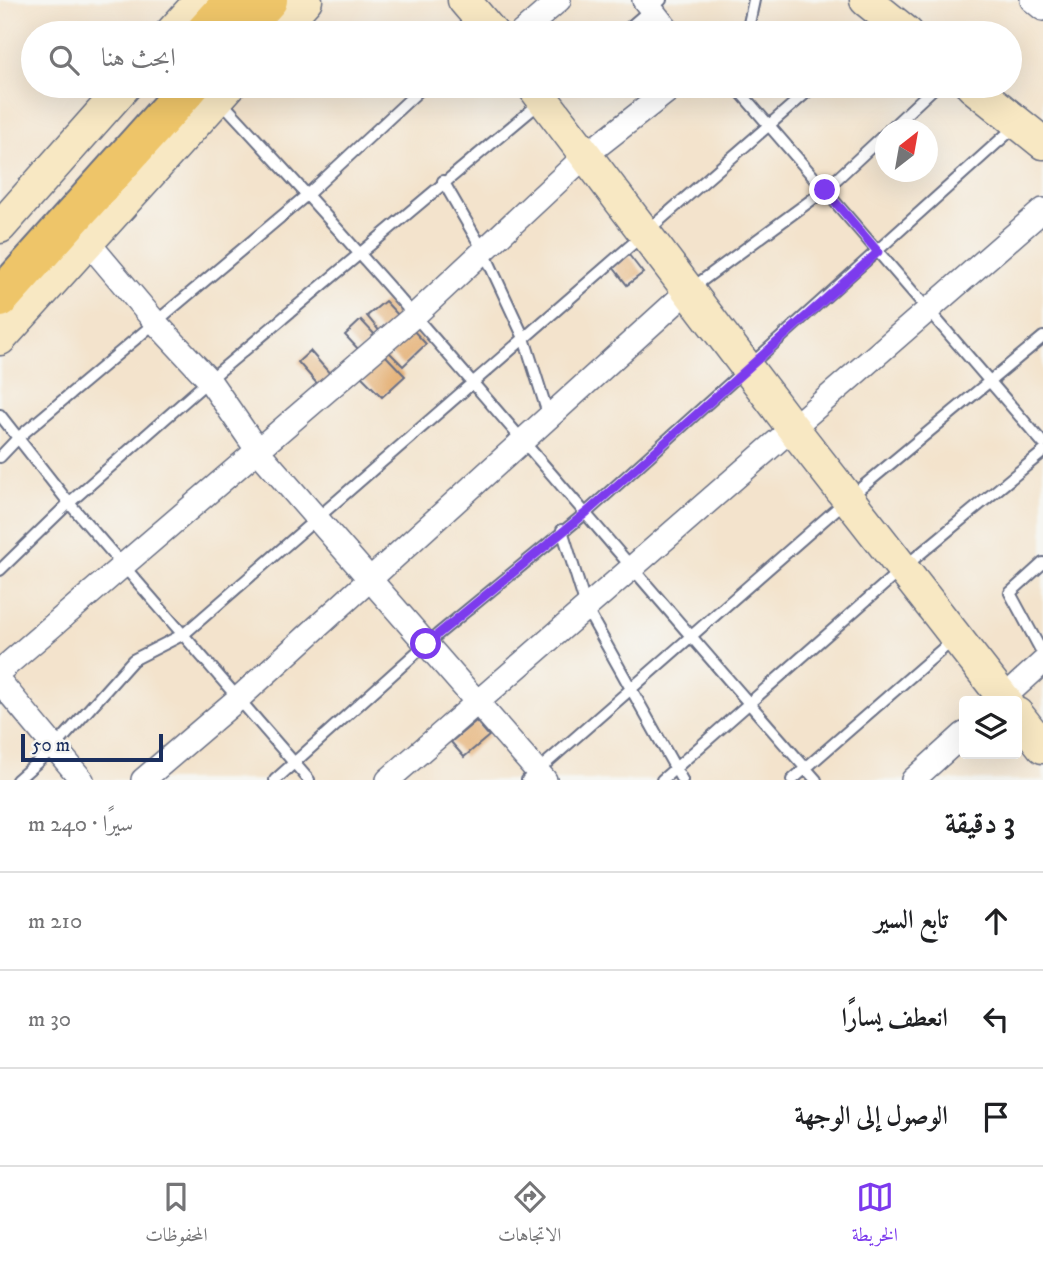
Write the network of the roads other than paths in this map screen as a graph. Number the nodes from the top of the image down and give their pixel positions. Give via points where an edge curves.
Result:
1 (234, 0) edge
2 (268, 0) edge
3 (306, 0) edge
4 (464, 0) edge
5 (559, 0) edge
6 (754, 0) edge
7 (866, 0) edge
8 (1032, 0) edge
9 (652, 3) edge
10 (1043, 9) edge
11 (187, 16) edge
12 (892, 20) edge
13 (249, 21) edge
14 (287, 21) edge
15 (479, 21) edge
16 (535, 21) edge
17 (635, 21) edge
18 (663, 21) edge
19 (750, 21) edge
20 (114, 98) edge
21 (145, 98) edge
22 (205, 98) edge
23 (206, 98) edge
24 (220, 98) edge
25 (411, 98) edge
26 (536, 98) edge
27 (550, 98) edge
28 (659, 98) edge
29 (746, 98) edge
30 (800, 98) edge
31 (923, 98) edge
32 (990, 98) edge
33 (1004, 98) edge
34 (900, 119) edge
35 (769, 124) junction
36 (1031, 125) edge
37 (875, 142) edge
38 (1043, 143) edge
39 (586, 155) junction
40 (443, 181) junction
41 (825, 190) junction
42 (308, 194) junction
43 (1043, 209) edge
44 (0, 227) edge
45 (643, 232) junction
46 (87, 241) junction
47 (484, 252) junction
48 (878, 252) junction
49 (362, 254) junction
50 (0, 261) edge
51 (689, 290) junction
52 (0, 298) edge
53 (928, 311) junction
54 (414, 316) junction
55 (156, 323) junction
56 (1043, 337) edge
57 (524, 338) junction
58 (0, 339) edge
59 (747, 367) junction
60 (209, 380) junction
61 (990, 380) junction
62 (472, 384) junction
63 (0, 415) edge
64 (549, 418) junction
65 (792, 427) junction
66 (19, 437) junction
67 (523, 439) junction
68 (1043, 443) edge
69 (258, 451) junction
70 (1043, 452) edge
71 (0, 457) edge
72 (849, 498) junction
73 (69, 503) junction
74 (587, 512) junction
75 (316, 519) junction
76 (562, 530) junction
77 (1043, 563) edge
78 (124, 565) junction
79 (903, 568) junction
80 (0, 570) edge
81 (632, 570) junction
82 (369, 579) junction
83 (587, 610) junction
84 (184, 634) junction
85 (693, 636) junction
86 (957, 636) junction
87 (426, 644) junction
88 (1043, 654) edge
89 (1043, 662) edge
90 (0, 671) edge
91 (0, 682) edge
92 (632, 690) junction
93 (1001, 696) edge
94 (1014, 696) edge
95 (239, 698) junction
96 (476, 702) junction
97 (751, 704) junction
98 (1022, 722) edge
99 (959, 739) edge
100 (56, 746) junction
101 (1043, 747) edge
102 (296, 762) junction
103 (806, 768) junction
104 (674, 769) junction
105 (536, 777) edge
106 (17, 780) edge
107 (82, 780) edge
108 (143, 780) edge
109 (275, 780) edge
110 (309, 780) edge
111 (388, 780) edge
112 (662, 780) edge
113 (682, 780) edge
114 (792, 780) edge
115 (816, 780) edge
116 (913, 780) edge

1 - 11 highway
2 - 13 highway
3 - 14 street
4 - 15 street
5 - 16 street
6 - 19 lane
7 - 12 street
8 - 10 street
9 - 17 lane
9 - 18 street
20 - 44 street
21 - 50 highway
22 - 52 highway
23 - 46 street
24 - 42 lane
25 - 42 lane
26 - 40 lane
27 - 39 street
28 - 39 street
29 - 35 lane
30 - 35 lane
31 - 34 lane
32 - 36 street
33 - 36 street
35 - 41 lane
35 - 45 lane
36 - 38 street
36 - 48 lane
37 - 41 lane
39 - 45 street
39 - 47 street
40 - 47 lane
40 - 49 lane
41 - 48 lane
41 - 51 lane
42 - 49 lane
42 - 55 lane
43 - 53 street
45 - 51 street
45 - 57 lane
46 - 55 street
46 - 58 street
47 - 54 street
47 - 57 lane
48 - 53 lane
48 - 59 lane
49 - 54 lane
49 - 60 lane
51 - 59 street
51 - 64 street
53 - 61 lane
53 - 65 street
54 - 62 lane
54 - 69 street
55 - 60 street
55 - 66 lane
56 - 61 lane
57 - 62 lane
57 - 64 lane
59 - 65 street
59 - 74 lane
60 - 69 street
60 - 73 lane
61 - 68 lane
61 - 72 lane
62 - 67 lane
62 - 75 lane
63 - 66 lane
64 - 67 street
65 - 72 street
65 - 81 street
66 - 71 lane
66 - 73 lane
67 - 74 lane
67 - 82 street
69 - 75 street
69 - 78 street
70 - 79 lane
72 - 79 street
72 - 85 lane
73 - 78 lane
73 - 80 lane
74 - 76 lane
74 - 81 lane
75 - 82 street
75 - 84 lane
76 - 83 lane
76 - 87 lane
77 - 88 lane via 1010,593
78 - 84 lane
78 - 90 street
79 - 86 street
79 - 97 lane
81 - 83 street
81 - 85 lane
82 - 87 street
82 - 95 street
83 - 92 lane
83 - 96 street
84 - 95 lane
84 - 100 lane via 133,660
85 - 92 lane
85 - 97 lane
86 - 93 street
86 - 103 lane
87 - 96 street
87 - 102 lane
89 - 94 street
91 - 100 street
92 - 104 lane
92 - 105 lane
95 - 102 lane
95 - 108 street
96 - 105 street
96 - 111 street
97 - 103 lane
97 - 104 lane
98 - 101 street
99 - 116 street
100 - 106 lane
100 - 107 street
102 - 109 lane
102 - 110 lane
103 - 114 lane
103 - 115 lane
104 - 112 lane
104 - 113 lane

